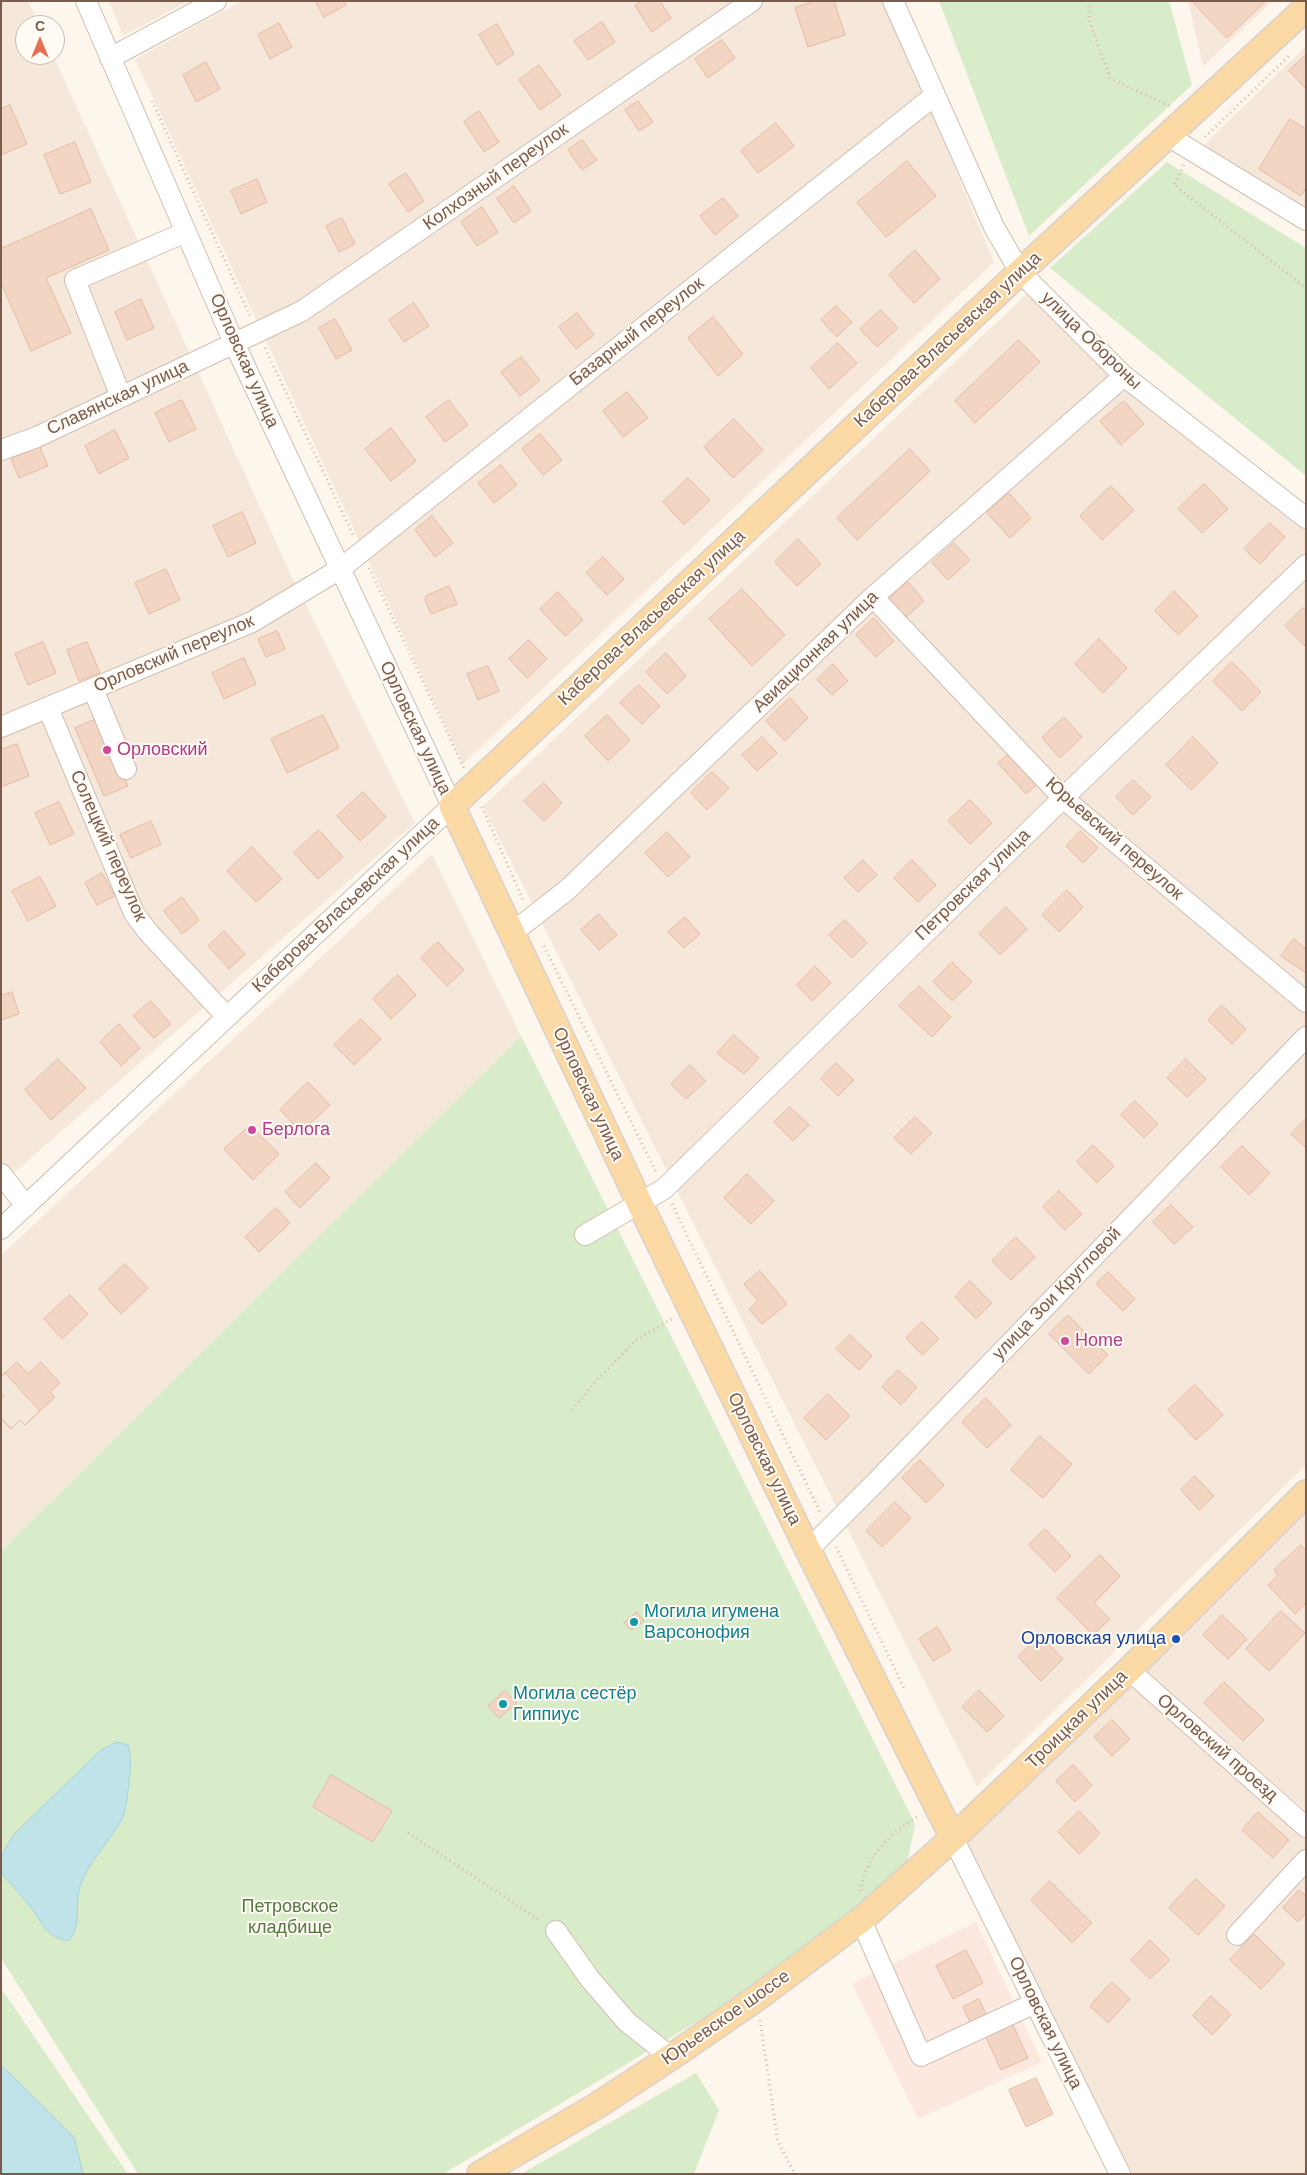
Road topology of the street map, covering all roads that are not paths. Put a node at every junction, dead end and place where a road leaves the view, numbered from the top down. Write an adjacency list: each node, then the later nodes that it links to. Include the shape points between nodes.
1 (86, 1): 6 (street, Орловская улица)
2 (216, 1): 6 (street)
3 (752, 1): 12 (street, Колхозный переулок, via 302,311)
4 (893, 1): 7 (street, улица Обороны)
5 (1306, 8): 8 (main road, Каберова-Власьевская улица)
6 (110, 58): 10 (street, Орловская улица)
7 (934, 96): 11 (street, улица Обороны, via 994,227); 18 (street, Базарный переулок)
8 (1168, 136): 9 (street); 11 (main road, Каберова-Власьевская улица)
9 (1303, 212)
10 (186, 232): 12 (street, Орловская улица); 14 (street, via 75,280)
11 (1020, 272): 13 (street, улица Обороны); 25 (main road, Каберова-Власьевская улица)
12 (234, 343): 14 (street, Славянская улица); 18 (street, Орловская улица)
13 (1124, 376): 16 (street, улица Обороны); 19 (street, Авиационная улица)
14 (121, 397): 15 (street, Славянская улица, via 37,437)
15 (1, 450)
16 (1306, 518)
17 (1306, 565): 24 (street, Петровская улица)
18 (340, 569): 20 (street, Орловский переулок, via 252,622); 25 (street, Орловская улица)
19 (873, 597): 24 (street, Юрьевский переулок); 26 (street, Авиационная улица, via 567,890)
20 (93, 689): 21 (street, Орловский переулок); 23 (street)
21 (48, 708): 22 (street, Орловский переулок); 28 (street, Солецкий переулок, via 134,913)
22 (1, 727)
23 (126, 769)
24 (1063, 798): 27 (street, Юрьевский переулок); 31 (street, Петровская улица, via 664,1189)
25 (452, 806): 26 (main road, Орловская улица); 28 (street, Каберова-Власьевская улица)
26 (512, 933): 31 (main road, Орловская улица)
27 (1306, 1002)
28 (227, 1017): 32 (street, Каберова-Власьевская улица)
29 (1306, 1037): 36 (street, улица Зои Кругловой)
30 (1, 1174): 32 (street)
31 (640, 1204): 34 (street, Петровская улица); 36 (main road, Орловская улица)
32 (26, 1206): 33 (street, Каберова-Власьевская улица)
33 (1, 1230)
34 (585, 1235)
35 (1306, 1493): 37 (main road, Троицкая улица)
36 (808, 1550): 39 (main road, Орловская улица)
37 (1129, 1670): 38 (street, Орловский проезд); 39 (main road, Троицкая улица)
38 (1306, 1826)
39 (953, 1838): 41 (main road, Юрьевское шоссе); 44 (street, Орловская улица)
40 (1306, 1860): 43 (street)
41 (861, 1920): 44 (street, via 921,2056); 45 (main road, Юрьевское шоссе)
42 (556, 1932): 45 (street, via 627,2022)
43 (1237, 1935)
44 (1035, 2002): 47 (street, Орловская улица)
45 (671, 2057): 46 (main road, Юрьевское шоссе, via 598,2105)
46 (480, 2174)
47 (1120, 2174)

